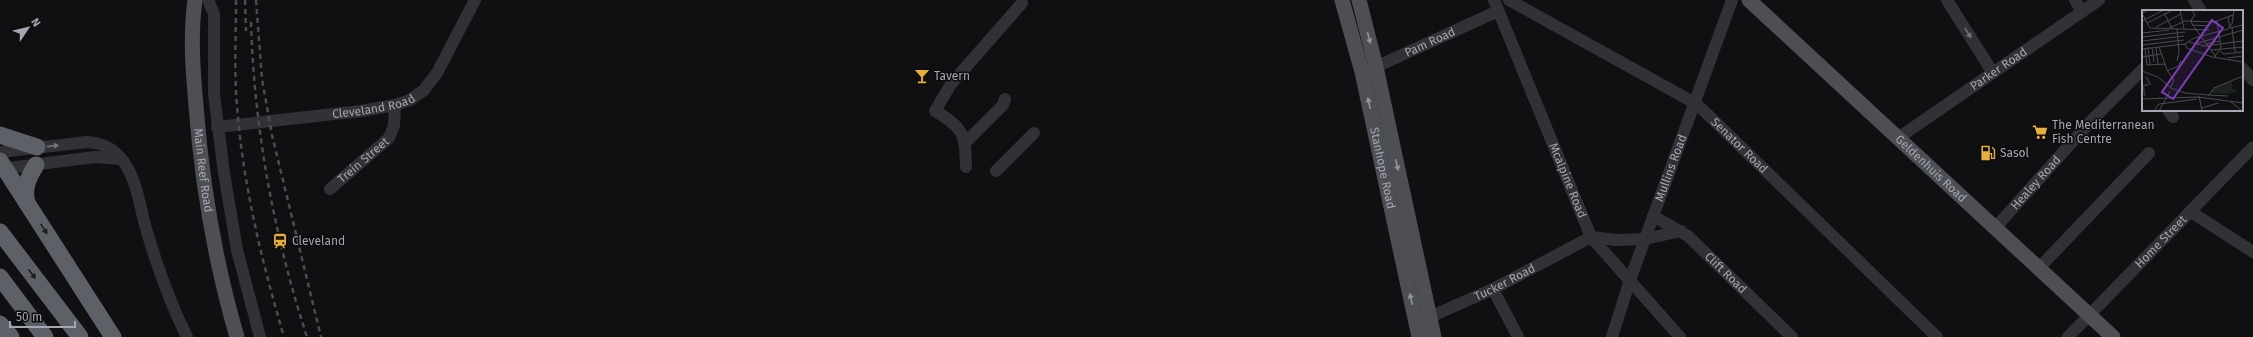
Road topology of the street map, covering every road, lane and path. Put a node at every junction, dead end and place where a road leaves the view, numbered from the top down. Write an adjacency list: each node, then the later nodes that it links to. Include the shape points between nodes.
1 (195, 0): 65 (main road, Main Reef Road, via 192,47 198,138 213,237)
2 (208, 0): 27 (street, via 214,14 213,74)
3 (475, 0): 26 (street, Cleveland Road, via 430,83 416,96)
4 (1509, 0): 25 (street, Senator Road)
5 (1732, 0): 25 (street, Mullins Road)
6 (1749, 0): 30 (main road, Geldenhuis Road)
7 (1947, 0): 21 (street, one-way to 21)
8 (2075, 0): 16 (street)
9 (2099, 0): 16 (street, Parker Road)
10 (2194, 0): 15 (street)
11 (1360, 2): 13 (main road); 17 (main road, Stanhope Road, one-way to 17)
12 (1022, 3): 31 (street, via 951,84 935,111 949,119 963,134)
13 (1342, 3): 20 (main road, Stanhope Road)
14 (1496, 5): 17 (street, Pam Road); 47 (street, Mcalpine Road)
15 (2200, 10)
16 (2082, 12): 21 (street, Parker Road)
17 (1376, 67): 20 (street, Pam Road); 50 (main road, Stanhope Road, one-way to 50)
18 (2243, 69): 23 (street)
19 (2142, 71): 44 (street, Healey Road, via 2092,120)
20 (1362, 72): 51 (main road, Stanhope Road, one-way to 20)
21 (1993, 73): 30 (street, Parker Road)
22 (2243, 75): 23 (street)
23 (2253, 80)
24 (1005, 99): 31 (street, via 1003,105)
25 (1693, 102): 43 (street, Mullins Road); 72 (street, Senator Road)
26 (395, 105): 27 (street, Cleveland Road); 40 (street, Trein Street, via 394,125 389,138)
27 (217, 127): 66 (street, via 236,244)
28 (1034, 133): 39 (street)
29 (0, 134): 33 (highway)
30 (1898, 138): 44 (main road, Geldenhuis Road)
31 (966, 143): 38 (street)
32 (2253, 146): 42 (street, Home Street)
33 (37, 147): 35 (street, one-way to 35, via 96,142 113,150); 36 (street)
34 (2149, 153): 52 (street)
35 (121, 159): 37 (street, via 95,157); 64 (street, via 131,174 157,266 170,302)
36 (1, 163): 37 (street); 41 (highway)
37 (36, 165): 41 (highway, via 27,181)
38 (966, 167)
39 (996, 171)
40 (330, 189)
41 (27, 203): 63 (highway, one-way to 63)
42 (2191, 212): 49 (street); 56 (street, Home Street)
43 (1653, 216): 45 (street, Clift Road); 48 (street, Mullins Road)
44 (1995, 228): 52 (main road, Geldenhuis Road)
45 (1681, 231): 48 (street); 71 (street, Clift Road)
46 (0, 232): 62 (highway, one-way to 62)
47 (1591, 237): 48 (street, via 1616,240); 54 (street, Mcalpine Road); 55 (street, Tucker Road)
48 (1645, 239): 54 (street, Mullins Road)
49 (2253, 252)
50 (1417, 255): 51 (main road); 57 (main road, Stanhope Road)
51 (1402, 258): 59 (main road, Stanhope Road, one-way to 51)
52 (2038, 269): 56 (main road, Geldenhuis Road)
53 (0, 277): 61 (highway)
54 (1630, 280): 69 (street, Mullins Road); 70 (street, Mcalpine Road)
55 (1493, 289): 57 (street, Tucker Road); 68 (street)
56 (2088, 316): 73 (street, Home Street); 74 (main road, Geldenhuis Road)
57 (1430, 317): 59 (street, Tucker Road); 67 (main road, Stanhope Road)
58 (0, 324): 60 (highway)
59 (1417, 330)
60 (11, 337)
61 (45, 337)
62 (80, 337)
63 (113, 337)
64 (187, 337)
65 (237, 337)
66 (260, 337)
67 (1434, 337)
68 (1518, 337)
69 (1612, 337)
70 (1680, 337)
71 (1792, 337)
72 (1936, 337)
73 (2068, 337)
74 (2113, 337)

